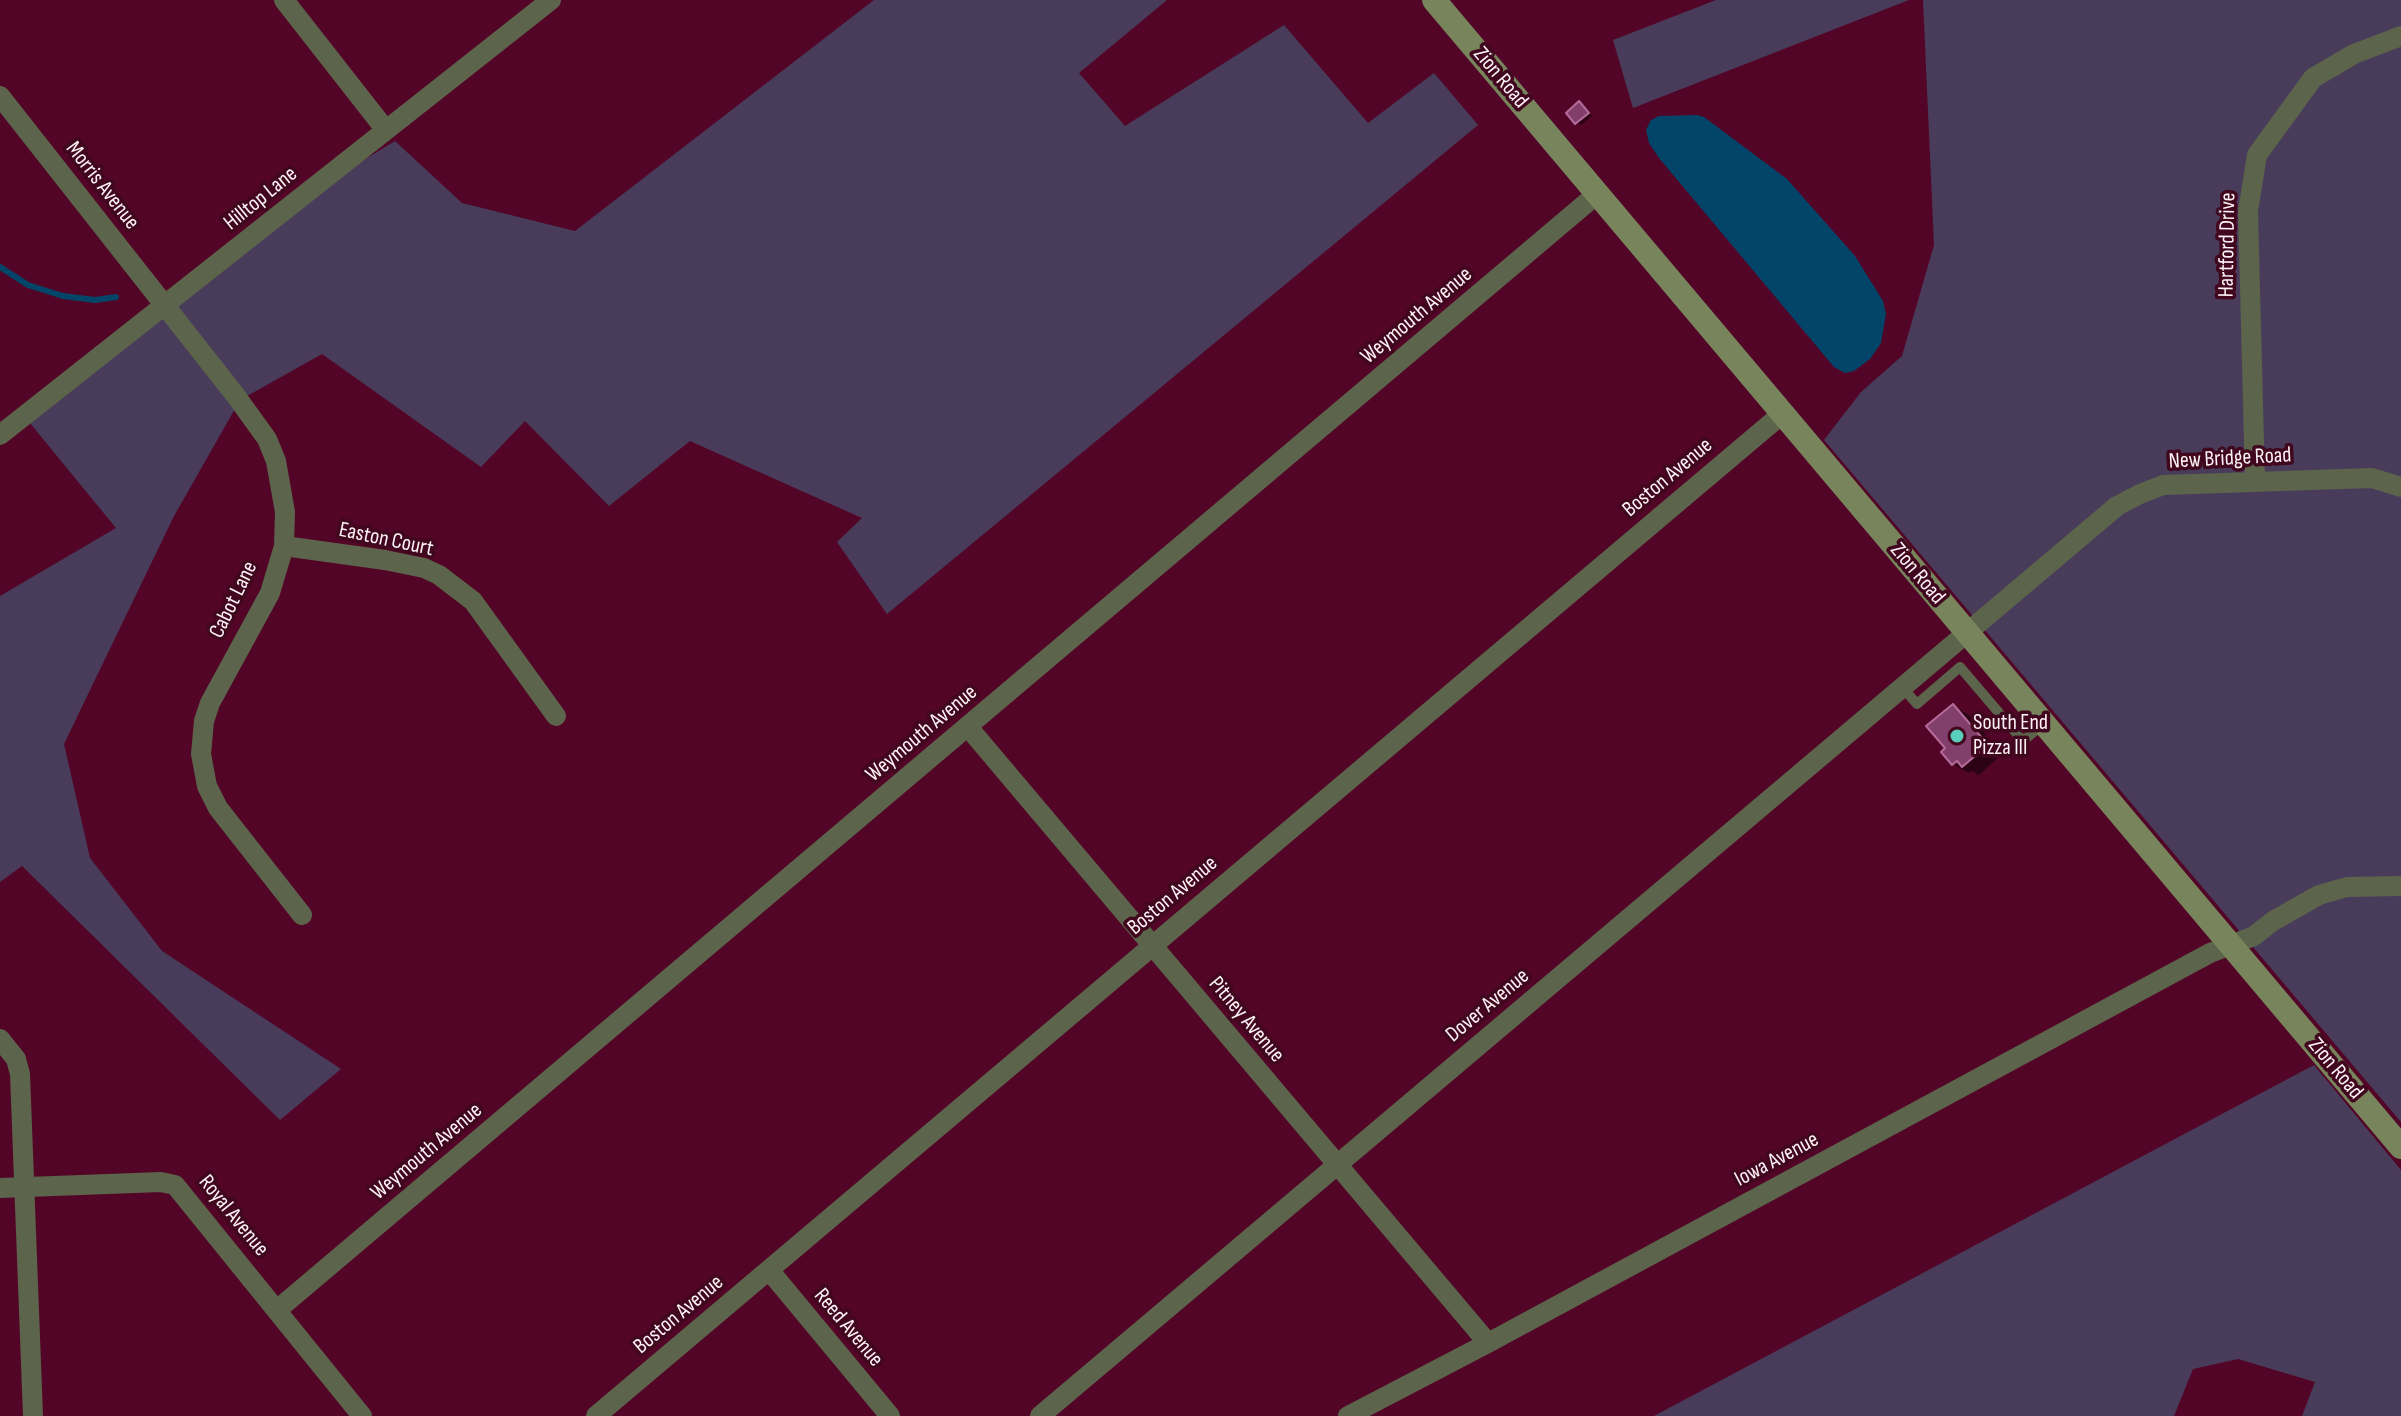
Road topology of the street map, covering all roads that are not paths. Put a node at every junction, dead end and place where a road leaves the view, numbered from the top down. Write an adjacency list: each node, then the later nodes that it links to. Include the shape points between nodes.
1 (284, 0): 6 (street)
2 (551, 0): 6 (street, Hilltop Lane)
3 (1434, 0): 7 (street, Zion Road)
4 (2401, 36): 11 (street, Hartford Drive, via 2313,78 2257,155 2248,211)
5 (0, 96): 8 (street, Morris Avenue)
6 (385, 129): 8 (street, Hilltop Lane)
7 (1597, 194): 9 (street, Zion Road); 20 (street, Weymouth Avenue)
8 (166, 306): 10 (street, Hilltop Lane); 13 (street, Cabot Lane, via 267,439 281,484)
9 (1782, 414): 14 (street, Zion Road); 24 (street, Boston Avenue)
10 (0, 435)
11 (2255, 481): 12 (street, New Bridge Road, via 2372,478); 14 (street, New Bridge Road, via 2163,485 2117,506)
12 (2401, 487)
13 (284, 546): 18 (street, Easton Court, via 385,560 439,575 473,601); 22 (street, Cabot Lane, via 270,593 210,703 201,754 218,808)
14 (1966, 632): 15 (street, Zion Road); 17 (street, Dover Avenue)
15 (1987, 657): 16 (lane); 19 (street, Zion Road)
16 (1967, 675): 17 (lane, via 1960,667 1917,704); 19 (lane, via 2023,741)
17 (1902, 687): 27 (street, Dover Avenue)
18 (556, 716)
19 (2043, 724): 23 (street, Zion Road)
20 (968, 727): 24 (street, Pitney Avenue); 31 (street, Weymouth Avenue)
21 (2401, 886): 23 (street, via 2347,887 2319,895)
22 (302, 915)
23 (2230, 945): 26 (street, Zion Road); 32 (street, Iowa Avenue)
24 (1152, 946): 27 (street, Pitney Avenue); 30 (street, Boston Avenue)
25 (0, 1039): 28 (street, via 19,1066)
26 (2401, 1147)
27 (1338, 1165): 32 (street, Pitney Avenue); 37 (street, Dover Avenue)
28 (25, 1187): 29 (street, Royal Avenue); 31 (street, Royal Avenue, via 175,1185); 33 (street)
29 (0, 1188)
30 (769, 1270): 35 (street, Boston Avenue); 36 (street, Reed Avenue)
31 (277, 1310): 34 (street, Royal Avenue)
32 (1488, 1343): 38 (street, Iowa Avenue)
33 (33, 1416)
34 (362, 1416)
35 (596, 1416)
36 (890, 1416)
37 (1040, 1416)
38 (1348, 1416)

